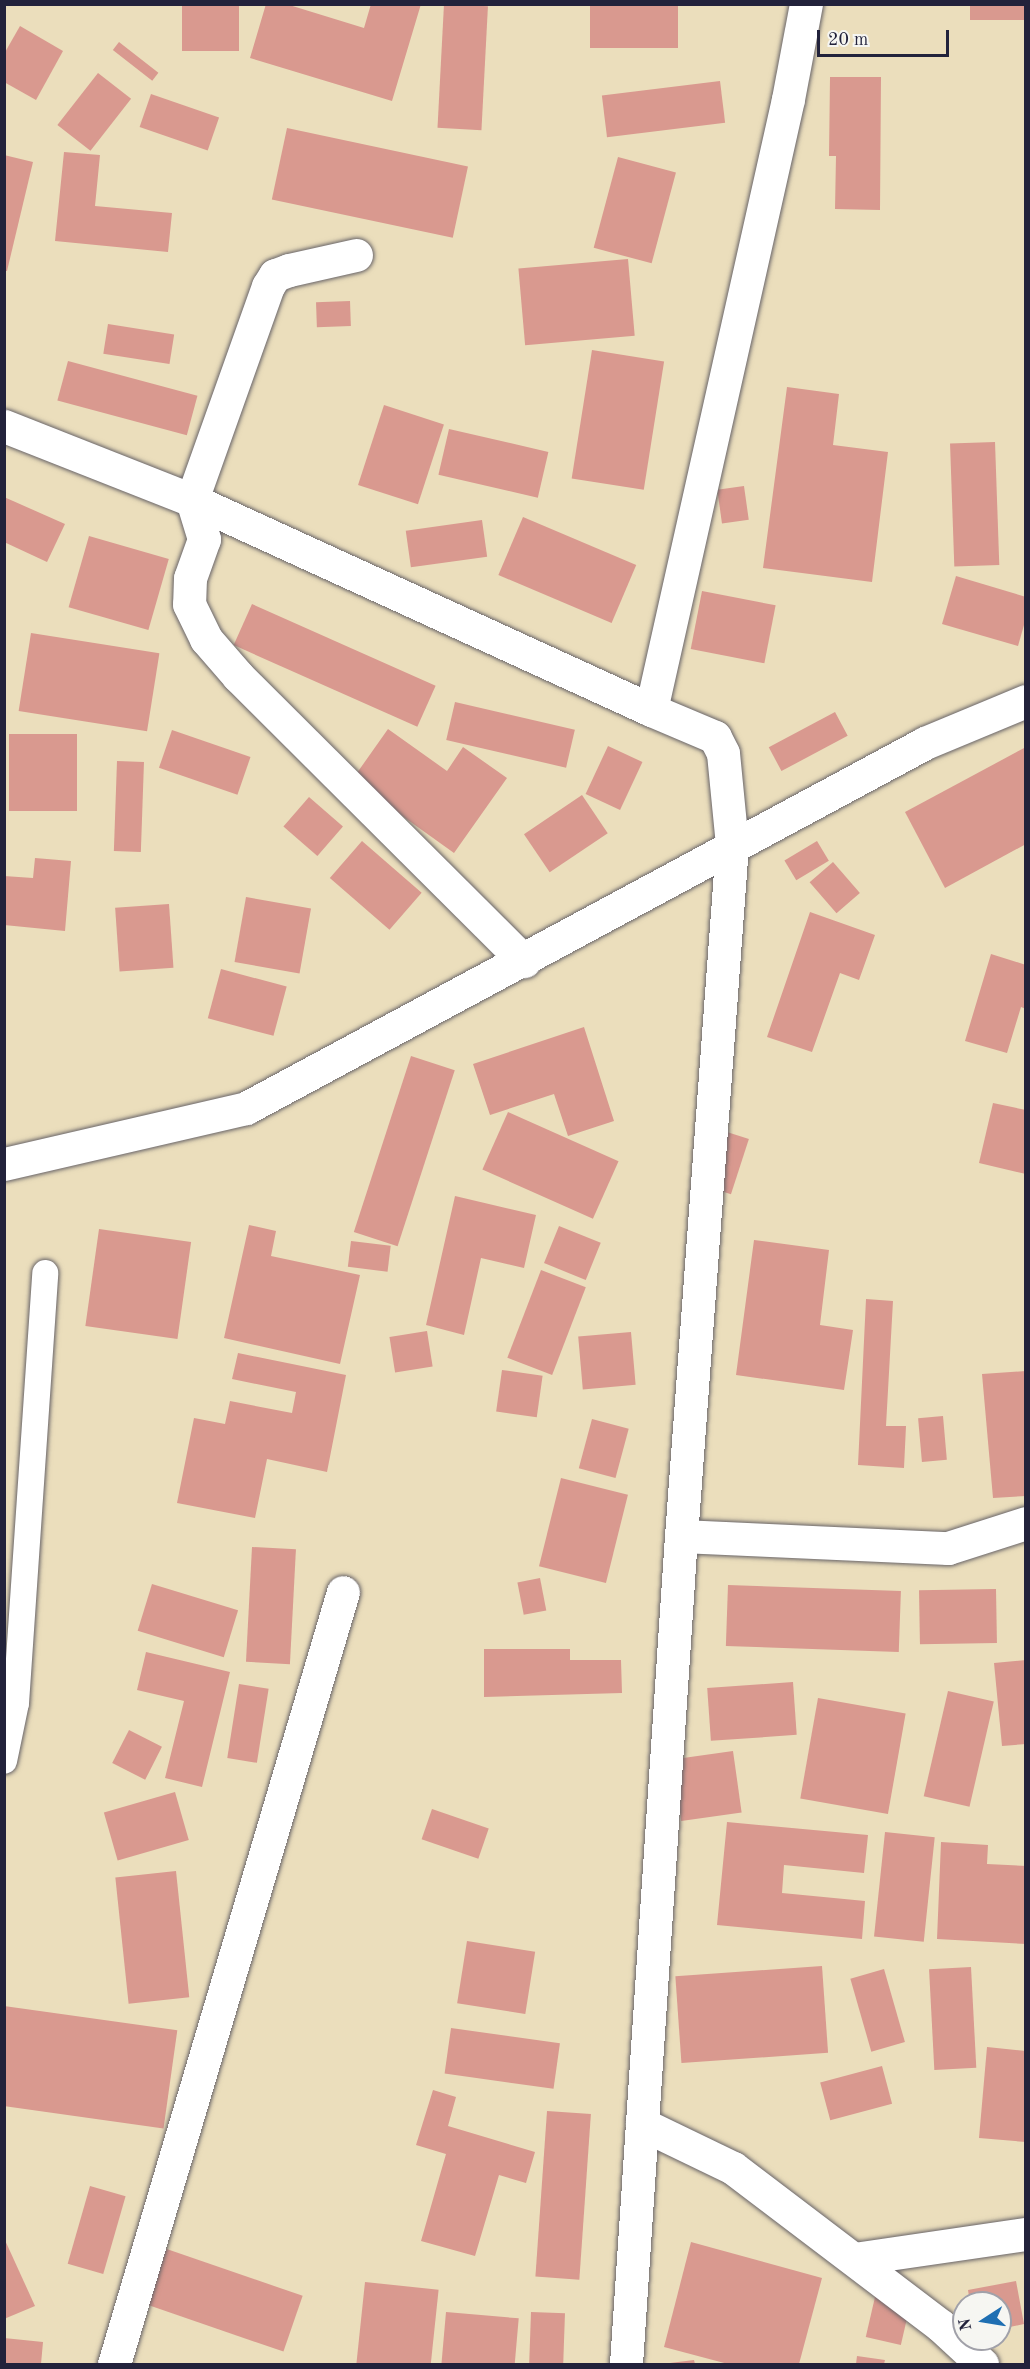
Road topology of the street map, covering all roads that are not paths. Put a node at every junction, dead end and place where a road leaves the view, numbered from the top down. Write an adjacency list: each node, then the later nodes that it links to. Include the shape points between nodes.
1 (806, 4): 6 (street)
2 (356, 255): 4 (street, via 275,275)
3 (4, 426): 4 (street)
4 (192, 500): 6 (street); 8 (street, via 204,539 190,578 189,604 206,639 238,676)
5 (1026, 701): 7 (street, via 925,743)
6 (651, 710): 7 (street, via 715,737 723,753)
7 (732, 845): 8 (street); 12 (street)
8 (524, 961): 9 (street, via 246,1108)
9 (4, 1164)
10 (45, 1273): 14 (lane, via 16,1703)
11 (1026, 1523): 12 (street, via 948,1548)
12 (681, 1536): 15 (street)
13 (343, 1592): 18 (street)
14 (4, 1761)
15 (642, 2124): 17 (street, via 733,2168); 19 (street)
16 (1026, 2234): 17 (street)
17 (854, 2259): 20 (street, via 941,2326)
18 (114, 2364)
19 (626, 2364)
20 (982, 2364)

